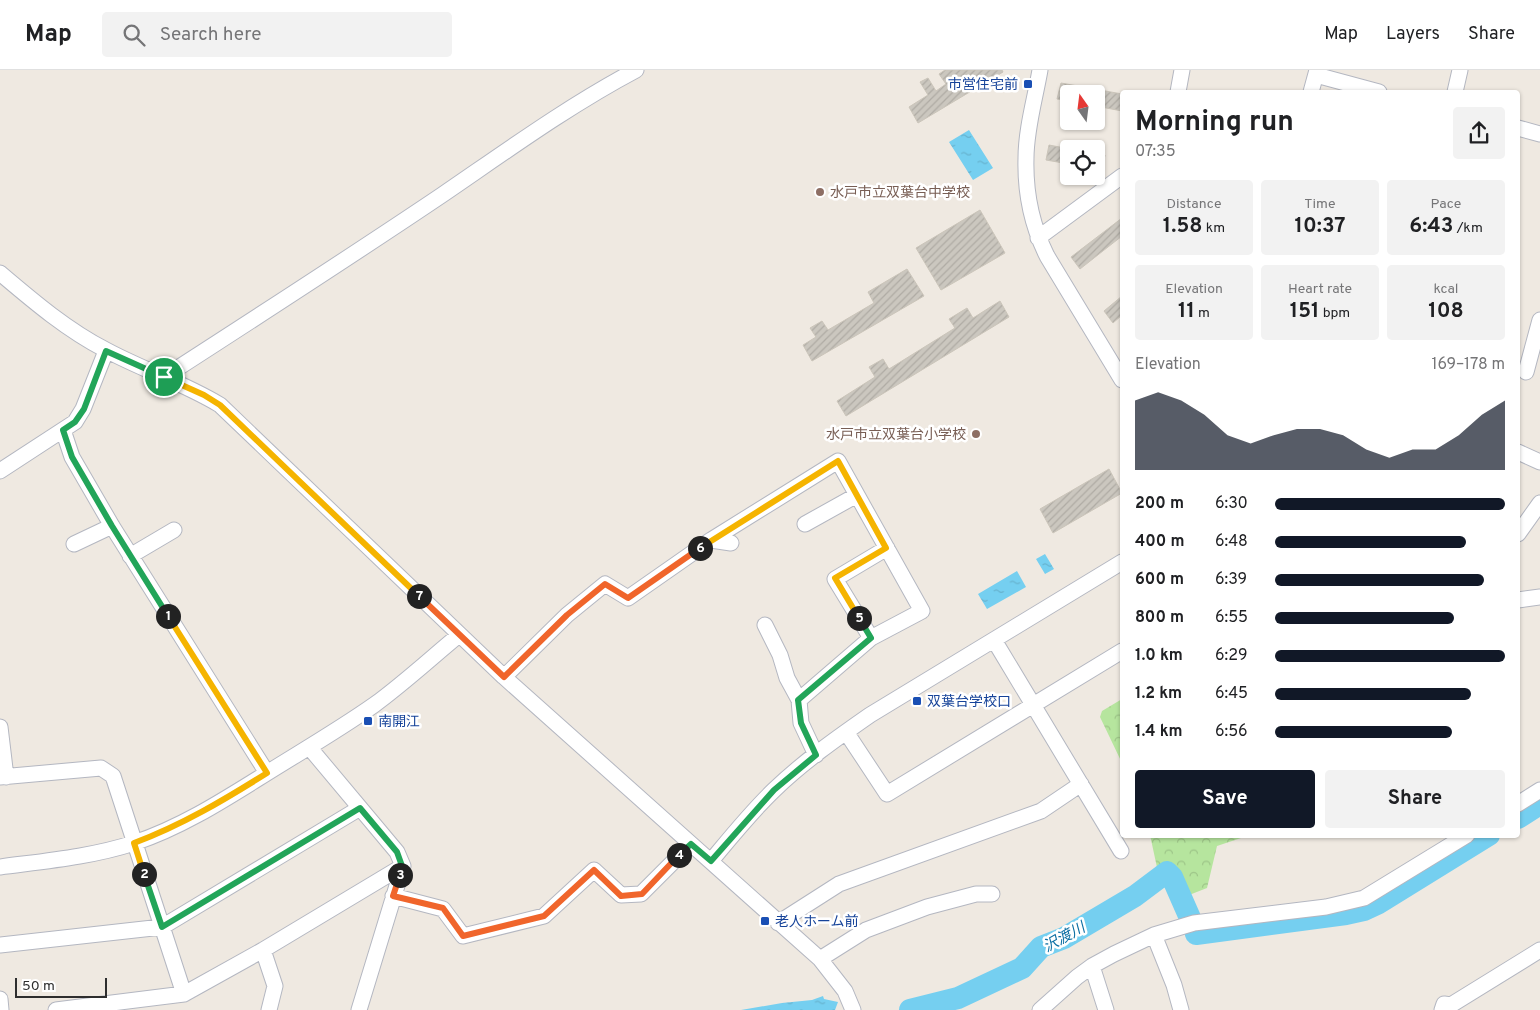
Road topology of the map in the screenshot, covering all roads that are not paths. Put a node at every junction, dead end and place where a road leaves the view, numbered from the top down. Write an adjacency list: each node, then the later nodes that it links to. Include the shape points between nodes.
1 (636, 70): 18 (street, via 551,122)
2 (1040, 70): 13 (street, via 1026,157 1029,200)
3 (1182, 70): 6 (street)
4 (1460, 70): 9 (street)
5 (1316, 72): 7 (street); 8 (street)
6 (1178, 90)
7 (1312, 90)
8 (1372, 90)
9 (1455, 90)
10 (1520, 132): 11 (street)
11 (1540, 134)
12 (1120, 177): 13 (street)
13 (1038, 238): 19 (street)
14 (0, 273): 16 (street, via 46,312)
15 (1540, 320): 17 (street)
16 (106, 351): 18 (street); 20 (street, via 84,409 75,422)
17 (1528, 372)
18 (164, 377): 39 (street, via 220,405)
19 (1120, 377)
20 (63, 430): 23 (street); 27 (street, via 72,457)
21 (1520, 453): 22 (street)
22 (1540, 462)
23 (0, 471)
24 (857, 495): 26 (street); 30 (street, via 838,461); 33 (street)
25 (1540, 503): 29 (street)
26 (804, 524)
27 (112, 526): 32 (street); 34 (street)
28 (174, 530): 34 (street)
29 (1520, 531)
30 (711, 540): 31 (street); 43 (street, via 628,598 605,584 567,615)
31 (731, 543)
32 (74, 544)
33 (886, 548): 40 (street, via 835,578); 40 (street, via 922,611)
34 (130, 556): 50 (street)
35 (1120, 563): 41 (street)
36 (1540, 597): 37 (street)
37 (1520, 600)
38 (765, 625): 44 (street)
39 (459, 636): 43 (street); 48 (street, via 374,704)
40 (871, 638): 44 (street)
41 (994, 640): 45 (street); 47 (street)
42 (1120, 652): 45 (street)
43 (504, 677): 58 (street)
44 (798, 700): 49 (street, via 801,723)
45 (1034, 706): 47 (street, via 887,794); 52 (street)
46 (0, 726): 51 (street)
47 (846, 732): 49 (street)
48 (310, 747): 50 (street); 55 (street)
49 (816, 755): 60 (street, via 774,790)
50 (267, 773): 57 (street, via 196,816)
51 (3, 777): 57 (street, via 101,768 113,776)
52 (1081, 784): 59 (street); 65 (street, via 1041,810 839,884)
53 (1540, 790): 54 (street)
54 (1520, 803)
55 (360, 808): 61 (street, via 397,852); 66 (street)
56 (1462, 838): 67 (street, via 1364,898 1326,907 1194,923)
57 (134, 843): 62 (street, via 83,856); 66 (street)
58 (691, 844): 60 (street); 64 (street, via 642,894 621,896 594,870 544,916 463,936 443,908)
59 (1121, 851)
60 (711, 861): 65 (street)
61 (402, 866): 64 (street); 69 (street)
62 (0, 867)
63 (992, 894): 71 (street, via 976,894 927,907 866,930)
64 (393, 896): 79 (street)
65 (778, 923): 71 (street)
66 (162, 927): 68 (street); 73 (street)
67 (1154, 935): 72 (street); 83 (street)
68 (0, 946)
69 (263, 950): 73 (street); 78 (street, via 275,986)
70 (1540, 950): 75 (street)
71 (820, 959): 80 (street, via 845,991)
72 (1092, 966): 81 (street); 82 (street)
73 (184, 994): 77 (street)
74 (0, 999): 76 (street)
75 (1451, 1008)
76 (1, 1010)
77 (56, 1010)
78 (270, 1010)
79 (359, 1010)
80 (853, 1010)
81 (1040, 1010)
82 (1106, 1010)
83 (1181, 1010)

